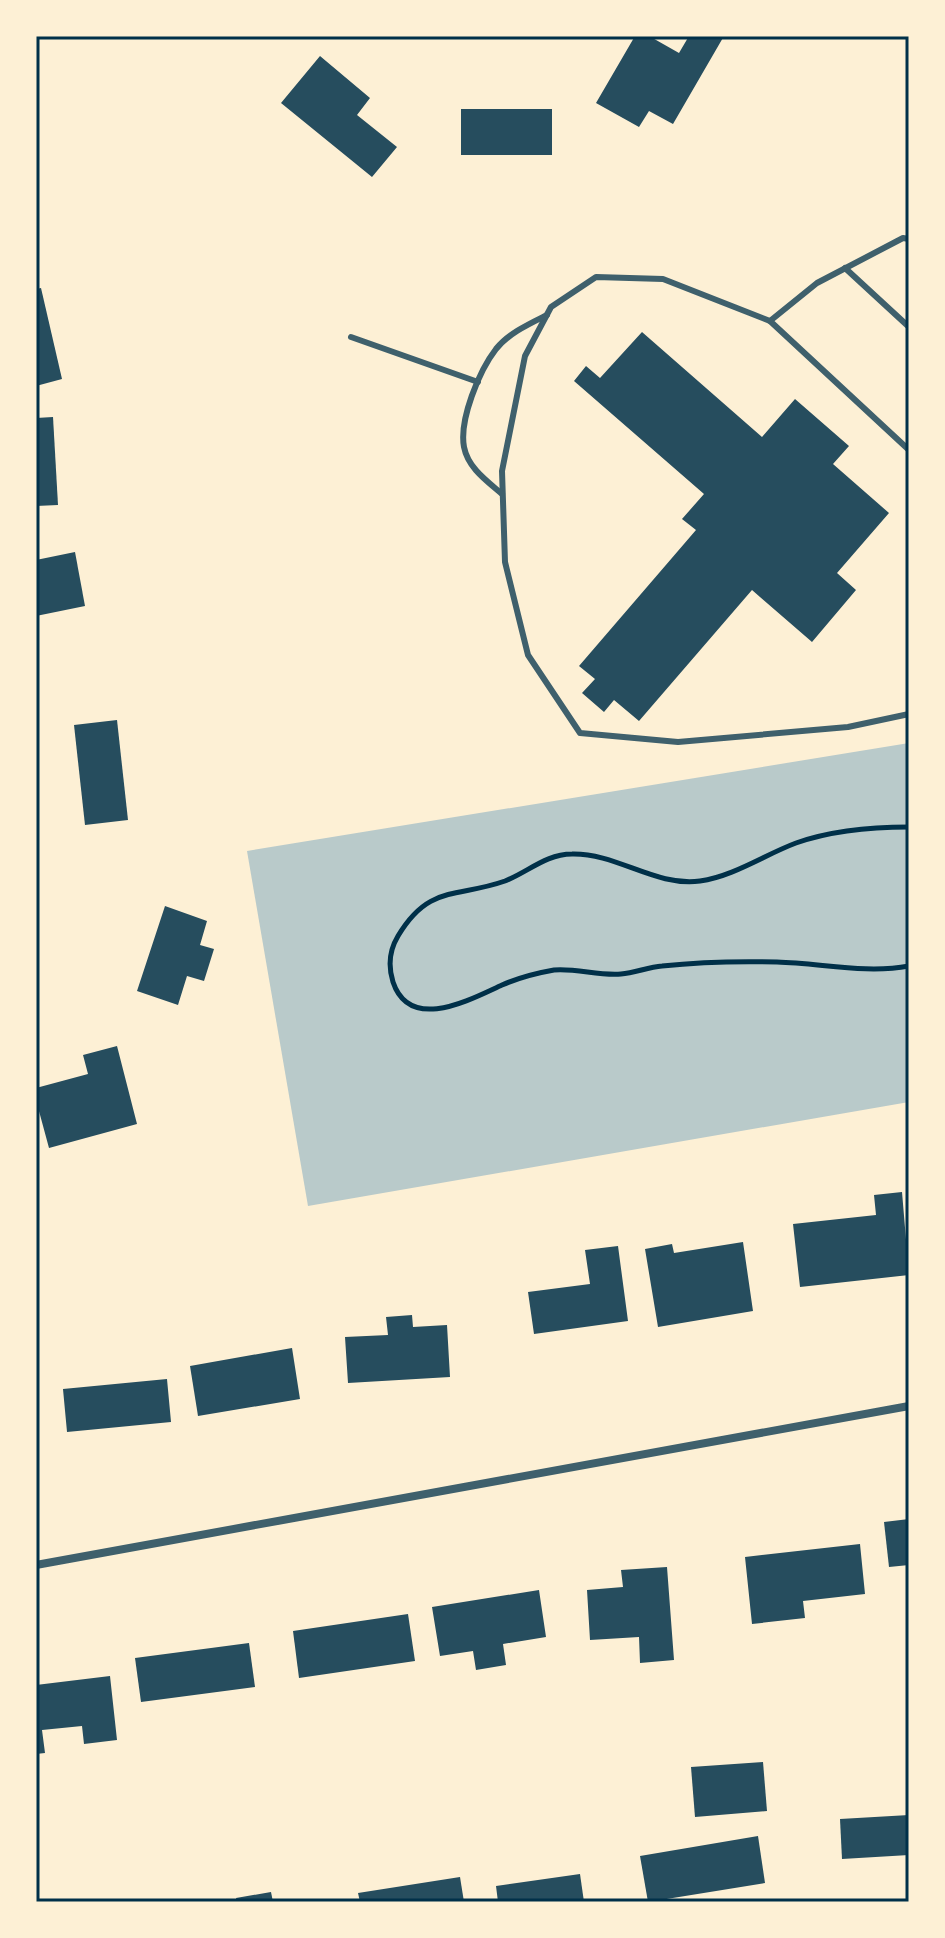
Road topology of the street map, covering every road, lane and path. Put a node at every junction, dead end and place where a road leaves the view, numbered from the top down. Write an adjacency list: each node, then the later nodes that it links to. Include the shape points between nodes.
1 (909, 239): 2 (lane)
2 (845, 268): 4 (lane); 5 (lane)
3 (547, 315): 4 (lane, via 596,277 663,279); 7 (lane, via 520,328 496,349); 9 (lane, via 525,356)
4 (770, 321): 8 (lane)
5 (909, 327)
6 (351, 337): 7 (lane)
7 (478, 382): 9 (lane, via 463,424 464,449 477,472)
8 (909, 450)
9 (502, 494): 10 (lane, via 505,562 528,655 580,733 678,742 848,727)
10 (909, 714)
11 (909, 827): 12 (path, via 795,843 718,876 685,883 599,858 548,858 507,880 428,901 392,946 389,970 396,992 416,1008 436,1010 557,970 621,974 661,966 774,962 873,970)
12 (909, 966)
13 (909, 1406): 14 (street)
14 (36, 1565)

